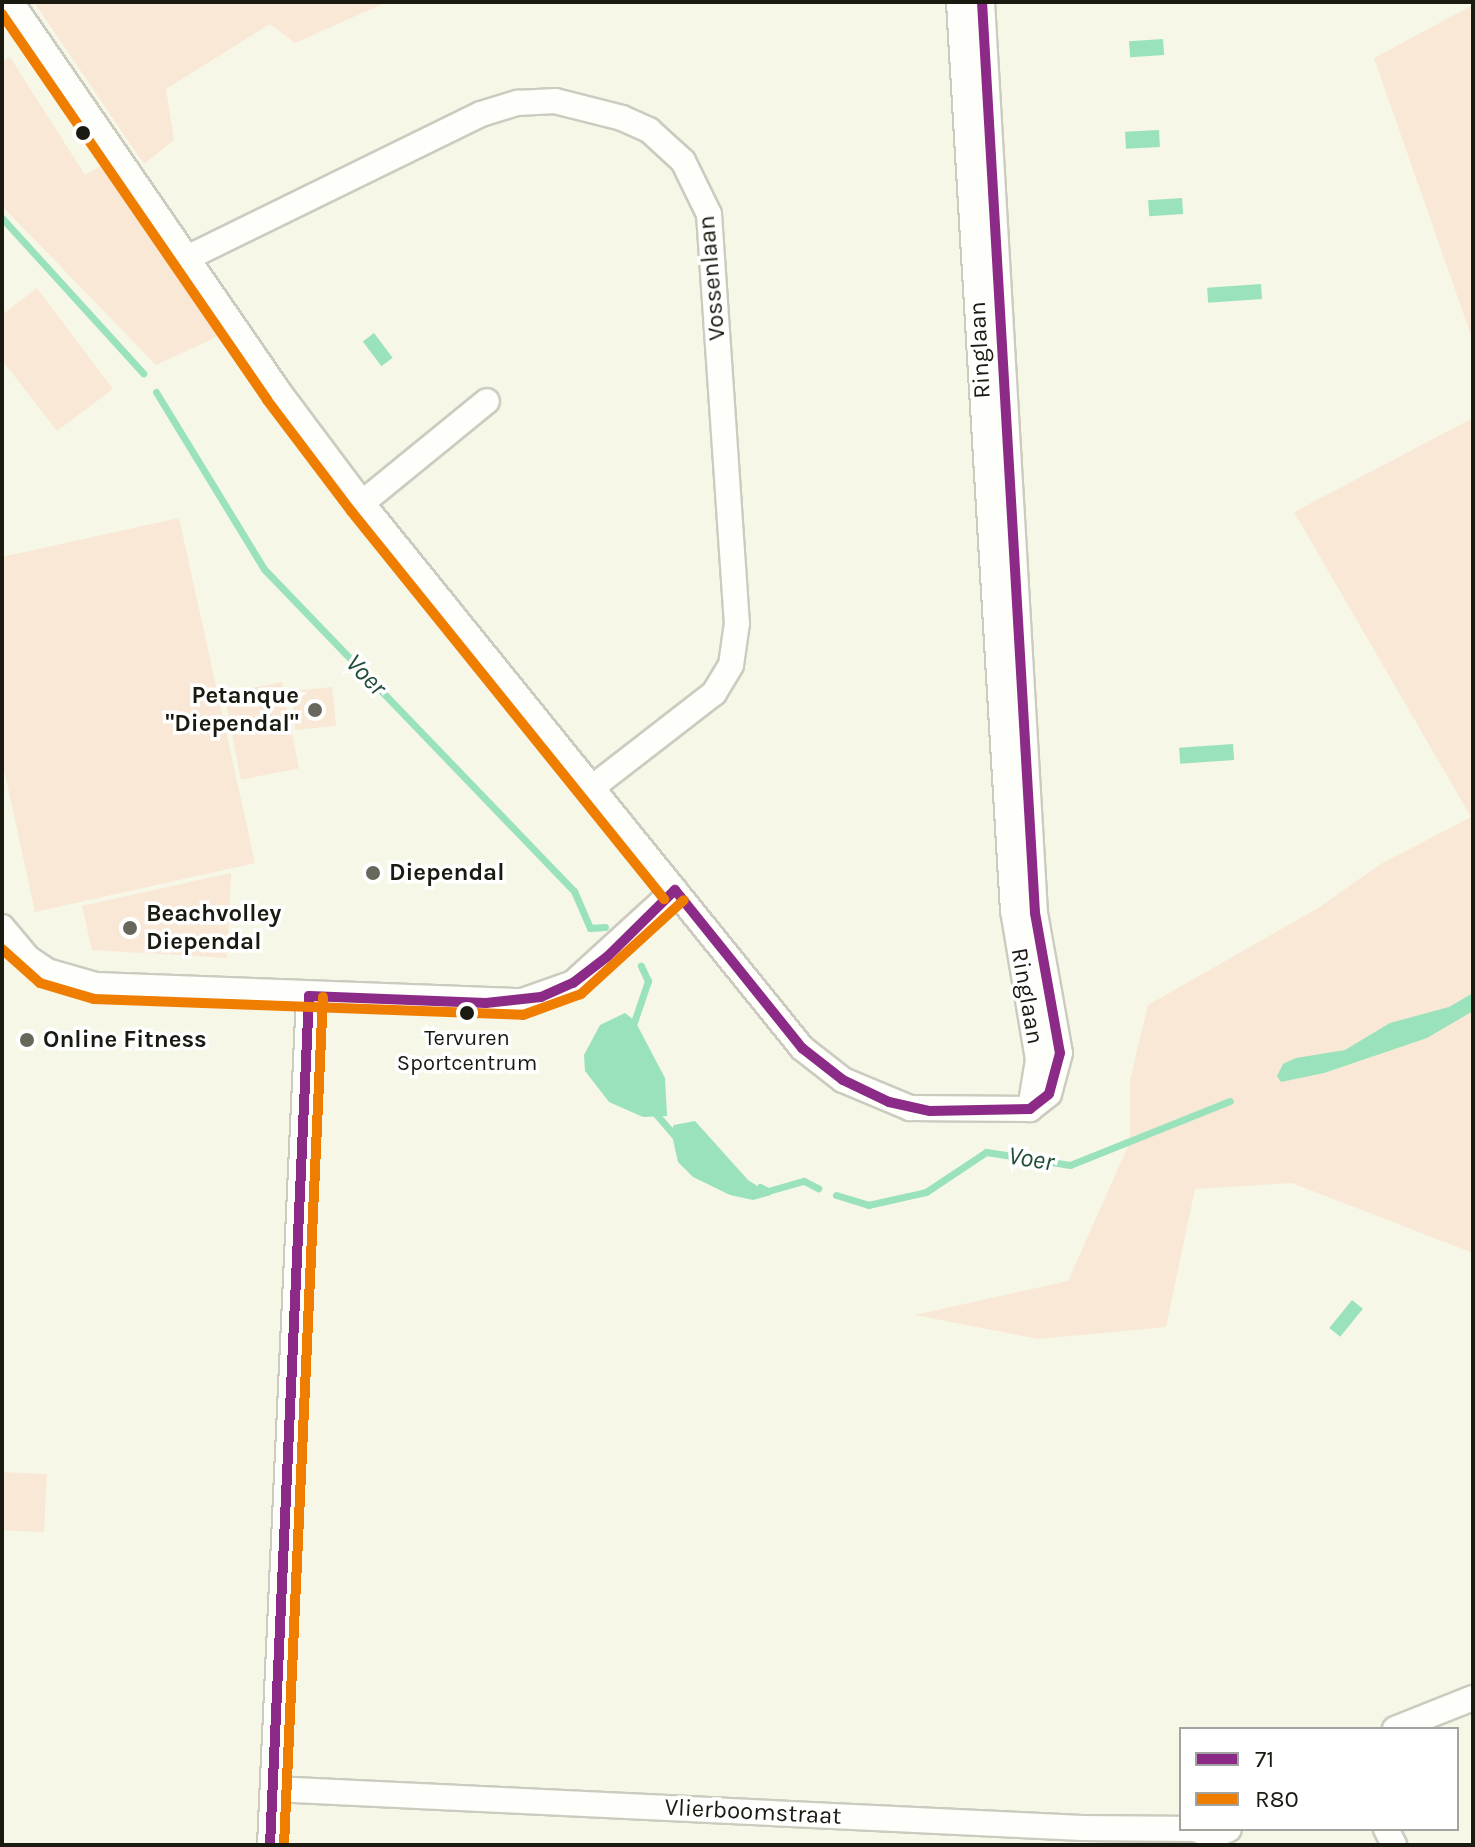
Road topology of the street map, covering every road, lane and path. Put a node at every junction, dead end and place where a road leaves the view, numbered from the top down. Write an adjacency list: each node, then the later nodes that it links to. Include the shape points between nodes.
1 (959, 2): 11 (street, Ringlaan, via 1013,910 1038,1060)
2 (982, 2): 11 (street, Ringlaan, via 1035,913 1060,1053 1049,1094)
3 (11, 15): 4 (street)
4 (187, 258): 6 (street); 7 (street, Vossenlaan, via 481,114 518,103 555,101 622,118 649,130 683,161 709,214 737,623 731,665 714,693)
5 (487, 401): 6 (street)
6 (362, 503): 7 (street)
7 (593, 787): 8 (street)
8 (675, 890): 10 (street, via 608,956 573,983 541,997 486,1003); 11 (street, via 802,1048 843,1080 920,1110)
9 (2, 927): 10 (street, via 28,958 72,981)
10 (309, 996): 14 (street)
11 (1030, 1109)
12 (1473, 1698): 13 (street)
13 (1400, 1727)
14 (273, 1789): 15 (street, Vlierboomstraat); 18 (street)
15 (1179, 1829)
16 (1200, 1831): 17 (street, Vlierboomstraat, via 1212,1836)
17 (1224, 1831)
18 (270, 1845)

